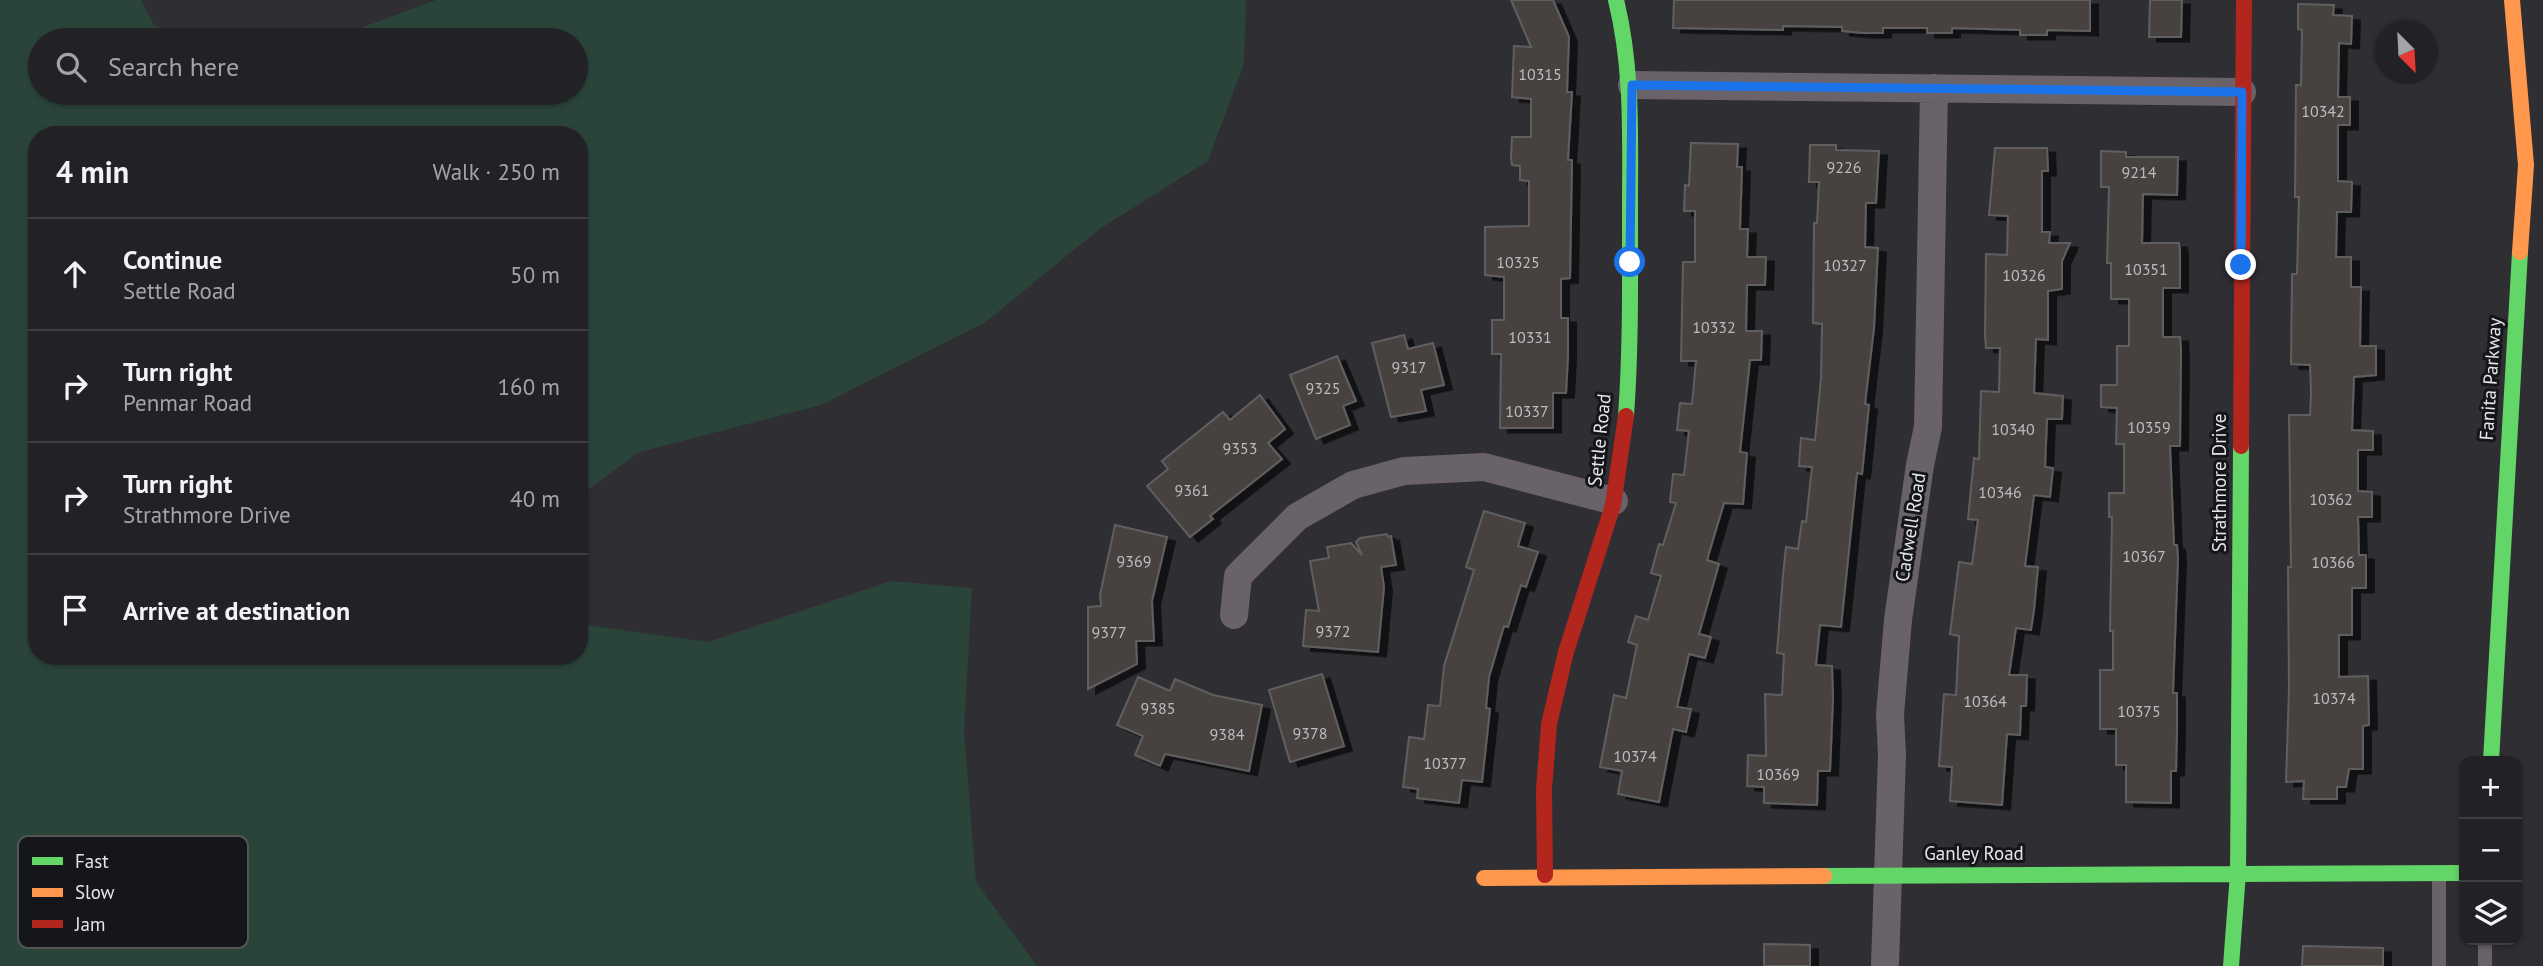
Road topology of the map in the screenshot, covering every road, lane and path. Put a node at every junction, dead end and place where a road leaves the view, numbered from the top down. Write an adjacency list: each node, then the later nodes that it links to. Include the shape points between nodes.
1 (1616, 0): 4 (street, Settle Road)
2 (2244, 0): 6 (street, Strathmore Drive)
3 (2512, 0): 7 (street, Fanita Parkway)
4 (1632, 85): 5 (street); 11 (street, Settle Road, via 1629,350)
5 (1934, 88): 6 (street); 17 (street, Cadwell Road, via 1928,427 1898,620 1890,714)
6 (2242, 92): 14 (street, Strathmore Drive)
7 (2523, 134): 8 (lane); 10 (street, Fanita Parkway)
8 (2543, 134)
9 (2543, 164): 10 (lane)
10 (2526, 165): 13 (street, Fanita Parkway)
11 (1614, 501): 12 (street, via 1484,467 1404,471 1353,485 1297,517 1238,576); 18 (street, Settle Road, via 1553,699 1543,758)
12 (1234, 615)
13 (2491, 756)
14 (2238, 873): 15 (street, Ganley Road); 17 (street, Ganley Road); 22 (street, Strathmore Drive)
15 (2439, 873): 16 (street, Ganley Road); 23 (lane)
16 (2459, 873)
17 (1888, 874): 18 (street, Ganley Road); 21 (street, Cadwell Road)
18 (1545, 875): 19 (street, Ganley Road)
19 (1484, 878)
20 (2485, 945): 24 (lane)
21 (1885, 966)
22 (2231, 966)
23 (2440, 966)
24 (2485, 966)

